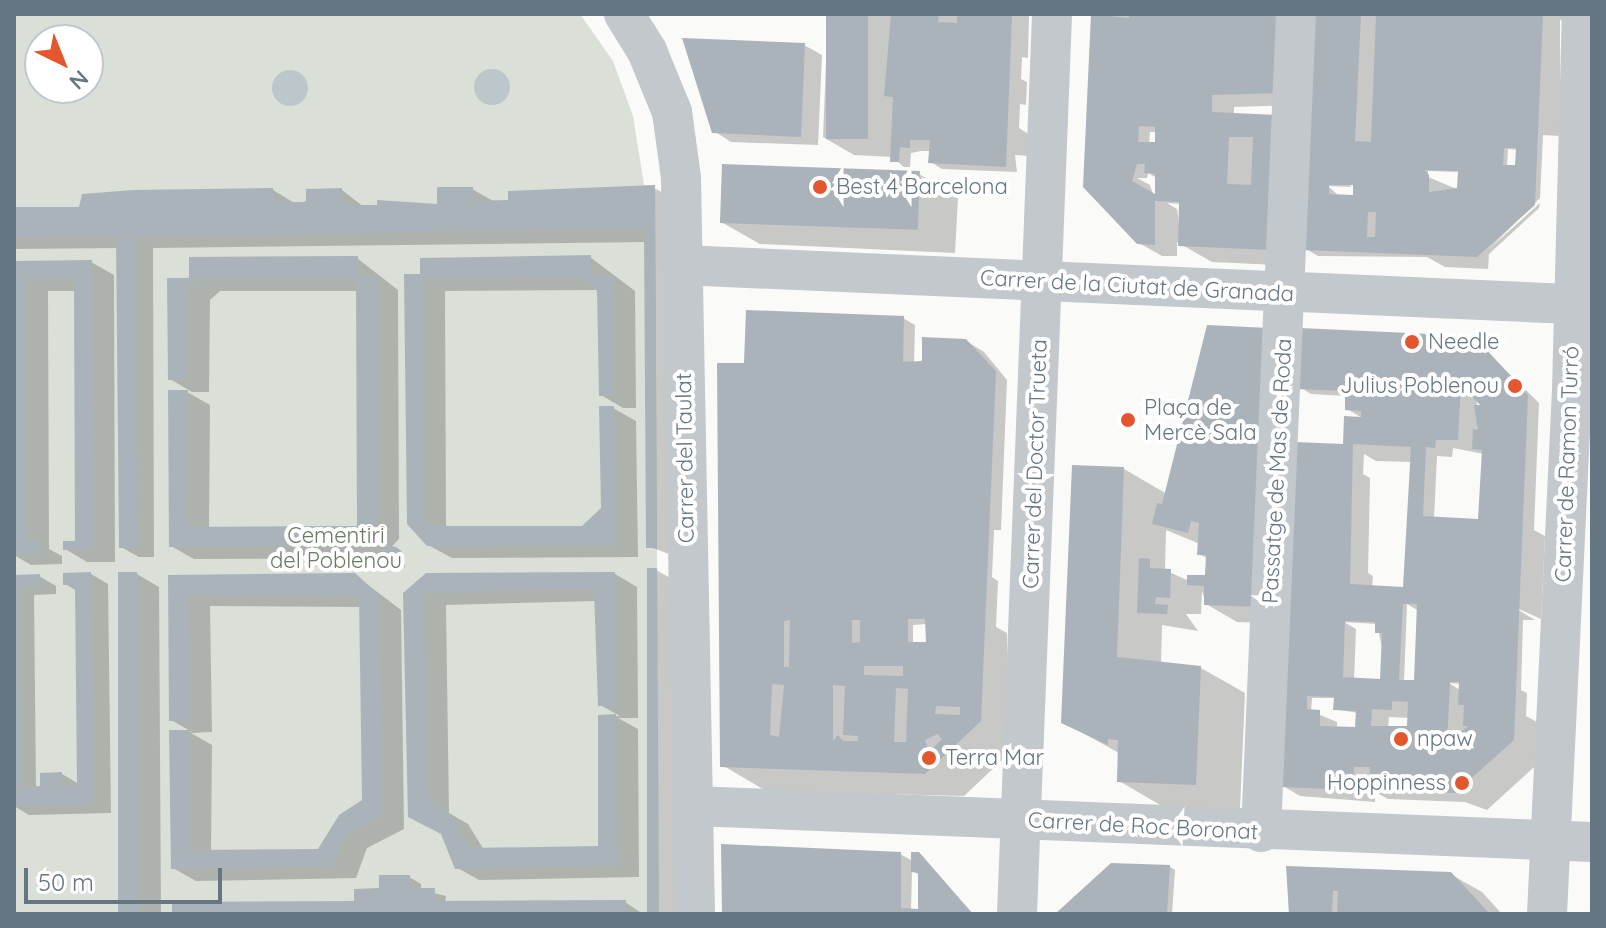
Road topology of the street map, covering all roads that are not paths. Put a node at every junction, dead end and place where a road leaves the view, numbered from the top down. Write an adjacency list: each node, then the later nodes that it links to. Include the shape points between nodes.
1 (624, 14): 5 (street, Carrer del Taulat, via 647,51 672,112 681,178)
2 (1052, 14): 6 (street, Carrer del Doctor Trueta)
3 (1296, 14): 7 (street, Passatge de Mas de Roda)
4 (1582, 14): 8 (street, Carrer de Ramon Turró)
5 (681, 265): 6 (street, Carrer de la Ciutat de Granada); 10 (street, Carrer del Taulat)
6 (1042, 281): 7 (street, Carrer de la Ciutat de Granada); 11 (street, Carrer del Doctor Trueta)
7 (1284, 293): 8 (street, Carrer de la Ciutat de Granada); 12 (street, Passatge de Mas de Roda)
8 (1582, 305): 9 (street, Carrer de Ramon Turró)
9 (1578, 577): 13 (street, Carrer de Ramon Turró)
10 (693, 806): 11 (street, Carrer de Roc Boronat); 15 (street, Carrer del Taulat)
11 (1023, 821): 12 (street, Carrer de Roc Boronat); 16 (street, Carrer del Doctor Trueta)
12 (1261, 832): 13 (street, Carrer de Roc Boronat)
13 (1550, 841): 14 (street, Carrer de Roc Boronat); 17 (street, Carrer de Ramon Turró)
14 (1592, 842)
15 (695, 914)
16 (1017, 914)
17 (1547, 914)

